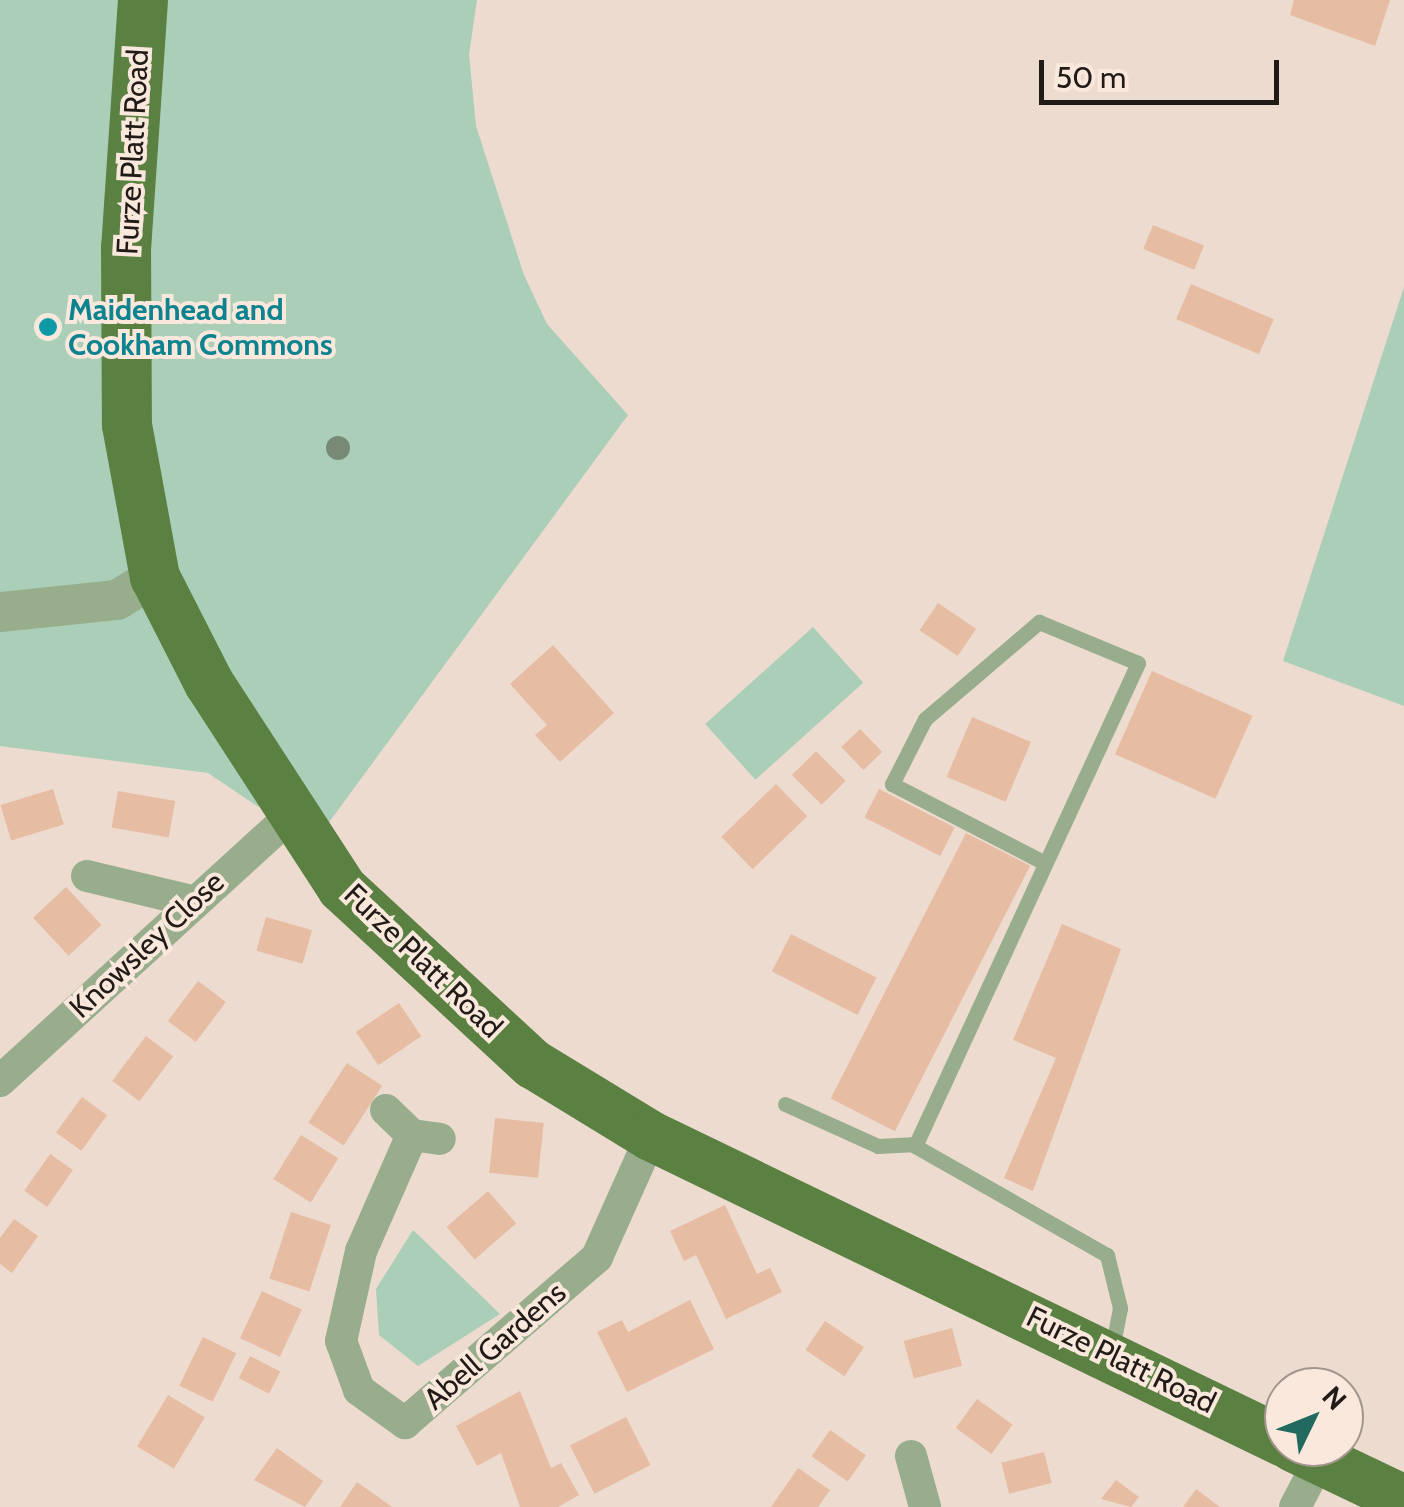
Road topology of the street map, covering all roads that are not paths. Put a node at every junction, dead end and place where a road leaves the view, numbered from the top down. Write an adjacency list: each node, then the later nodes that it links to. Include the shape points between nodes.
1 (143, 0): 2 (main road, Furze Platt Road, via 126,248 127,426)
2 (155, 578): 3 (street, via 117,600); 4 (main road, Furze Platt Road, via 209,682)
3 (0, 612)
4 (296, 811): 7 (street, Knowsley Close); 11 (main road, Furze Platt Road, via 342,888 414,960 533,1064)
5 (1045, 862): 5 (lane, via 1138,663 1039,622 926,719 892,784); 12 (lane)
6 (87, 876): 7 (street)
7 (195, 902): 8 (street, Knowsley Close)
8 (0, 1081)
9 (785, 1104): 12 (lane, via 878,1146)
10 (386, 1110): 11 (street, Abell Gardens, via 426,1137 361,1250 341,1341 358,1390 405,1424 596,1257)
11 (650, 1136): 13 (main road, Furze Platt Road)
12 (916, 1144): 13 (lane, via 1107,1255 1120,1308)
13 (1112, 1353): 14 (main road, Furze Platt Road)
14 (1264, 1432)
15 (910, 1456): 19 (street)
16 (1298, 1467): 20 (street)
17 (1335, 1467): 18 (main road, Furze Platt Road)
18 (1404, 1500)
19 (926, 1507)
20 (1295, 1507)

